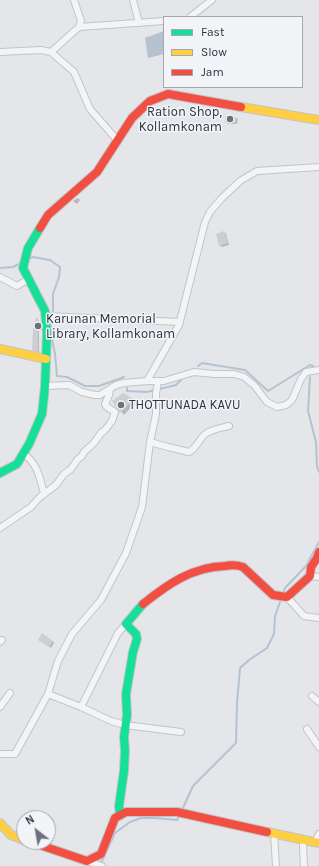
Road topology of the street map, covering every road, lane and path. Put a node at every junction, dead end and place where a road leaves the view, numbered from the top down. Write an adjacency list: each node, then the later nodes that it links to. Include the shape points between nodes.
1 (74, 0): 7 (street, via 81,21)
2 (133, 0): 6 (street)
3 (212, 0): 4 (street)
4 (191, 16)
5 (163, 22): 6 (street)
6 (139, 23): 7 (street)
7 (79, 27): 9 (street)
8 (0, 52): 9 (street)
9 (51, 52): 11 (street, via 74,72 90,109)
10 (319, 120): 11 (street, via 168,94 150,101 132,118)
11 (117, 140): 14 (street, via 97,172 48,215 28,248 23,268)
12 (319, 167): 16 (street, via 257,171 240,181 221,199 205,222)
13 (0, 277): 14 (street, via 17,286)
14 (29, 279): 15 (street)
15 (47, 316): 16 (street); 18 (street)
16 (180, 322): 20 (street)
17 (0, 349): 18 (street)
18 (46, 359): 22 (street)
19 (319, 370): 21 (street, via 306,372 292,400 277,407 267,402 244,376 194,372)
20 (147, 381): 21 (street); 23 (street, via 124,383)
21 (158, 383): 25 (street, via 156,414)
22 (45, 386): 23 (street, via 69,385 95,395); 26 (street, via 42,414)
23 (110, 389): 29 (street, via 105,404 115,412 112,421 94,444 56,485)
24 (229, 426): 25 (street, via 211,430 189,452)
25 (150, 442): 37 (street, via 142,507 126,552 101,600 72,634 58,661)
26 (23, 453): 27 (street, via 17,464); 28 (street, via 34,464)
27 (0, 473)
28 (43, 490)
29 (0, 528)
30 (319, 552): 31 (street, via 311,567)
31 (310, 576): 32 (street); 33 (street)
32 (319, 577)
33 (287, 597): 34 (street, via 304,616); 35 (street, via 273,595 243,567 214,566 189,573 169,584 141,606)
34 (319, 618)
35 (126, 624): 41 (street, via 118,633); 42 (street, via 136,634 137,639 126,694)
36 (10, 693): 40 (street)
37 (48, 694): 41 (street); 46 (street, via 15,754)
38 (312, 696): 39 (street)
39 (319, 702)
40 (0, 707)
41 (81, 707): 42 (street)
42 (125, 725): 44 (street); 47 (street)
43 (307, 729): 45 (street)
44 (181, 732)
45 (319, 747)
46 (0, 754)
47 (120, 816): 49 (street, via 126,812 177,812); 55 (street, via 115,818)
48 (0, 823): 51 (street)
49 (274, 833): 52 (street); 56 (street)
50 (319, 834): 53 (street)
51 (16, 837)
52 (304, 840): 53 (street); 57 (street)
53 (317, 843)
54 (54, 850): 55 (street)
55 (95, 864)
56 (276, 866)
57 (304, 866)

